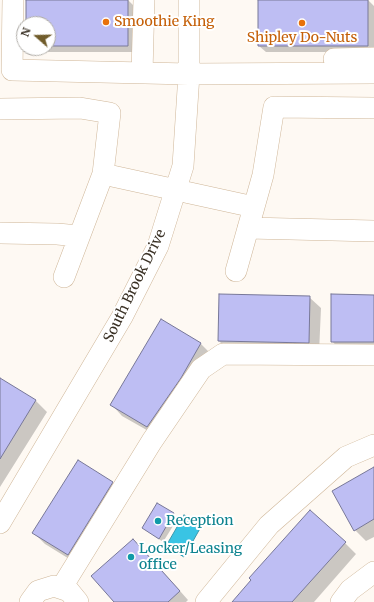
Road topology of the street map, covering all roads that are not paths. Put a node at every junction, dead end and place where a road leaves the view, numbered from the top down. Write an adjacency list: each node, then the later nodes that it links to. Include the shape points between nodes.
1 (13, 0): 5 (street)
2 (144, 0): 6 (street)
3 (189, 0): 9 (street, South Brook Drive)
4 (374, 58): 7 (street, via 320,60)
5 (6, 70): 6 (street)
6 (142, 73): 9 (street)
7 (316, 73): 8 (street); 9 (street)
8 (374, 73)
9 (189, 74): 13 (street, South Brook Drive, via 183,166)
10 (374, 108): 14 (street, via 274,107 263,175)
11 (0, 109): 12 (street, via 80,108 110,113)
12 (103, 174): 13 (street); 18 (street)
13 (177, 190): 14 (street); 23 (street, South Brook Drive, via 158,246 122,317)
14 (254, 207): 15 (street)
15 (248, 228): 16 (street); 19 (street)
16 (374, 231)
17 (0, 233): 18 (street)
18 (79, 236): 20 (street)
19 (236, 271)
20 (64, 277)
21 (374, 355): 25 (street, via 223,354 201,369 152,441)
22 (374, 445): 28 (street, via 346,457 269,525)
23 (0, 523)
24 (374, 572): 29 (street, via 350,590)
25 (62, 587): 26 (street, via 46,587 38,591); 27 (street)
26 (30, 602)
27 (78, 602)
28 (206, 602)
29 (341, 602)

